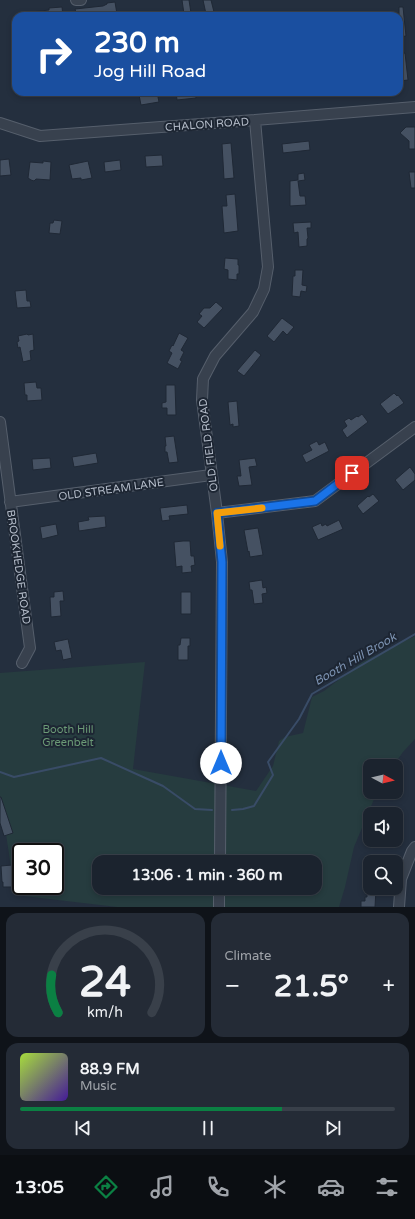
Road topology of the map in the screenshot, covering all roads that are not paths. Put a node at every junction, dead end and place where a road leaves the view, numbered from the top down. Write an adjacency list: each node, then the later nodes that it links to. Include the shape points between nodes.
1 (76, 0): 2 (street)
2 (81, 0)
3 (415, 107): 4 (street, CHALON ROAD)
4 (255, 120): 5 (street, CHALON ROAD, via 40,136); 8 (street, OLD FIELD ROAD, via 268,267 264,289 253,312 215,356 203,379 202,400)
5 (0, 123)
6 (0, 422): 9 (street, BROOKHEDGE ROAD)
7 (415, 427): 10 (street, via 315,501)
8 (211, 475): 9 (street, OLD STREAM LANE); 10 (street, OLD FIELD ROAD)
9 (10, 502): 11 (street, BROOKHEDGE ROAD, via 30,648)
10 (217, 513): 13 (street, OLD FIELD ROAD, via 222,562)
11 (22, 663)
12 (415, 847): 16 (street, via 402,879)
13 (220, 855)
14 (220, 895): 15 (street)
15 (219, 907)
16 (399, 907)

